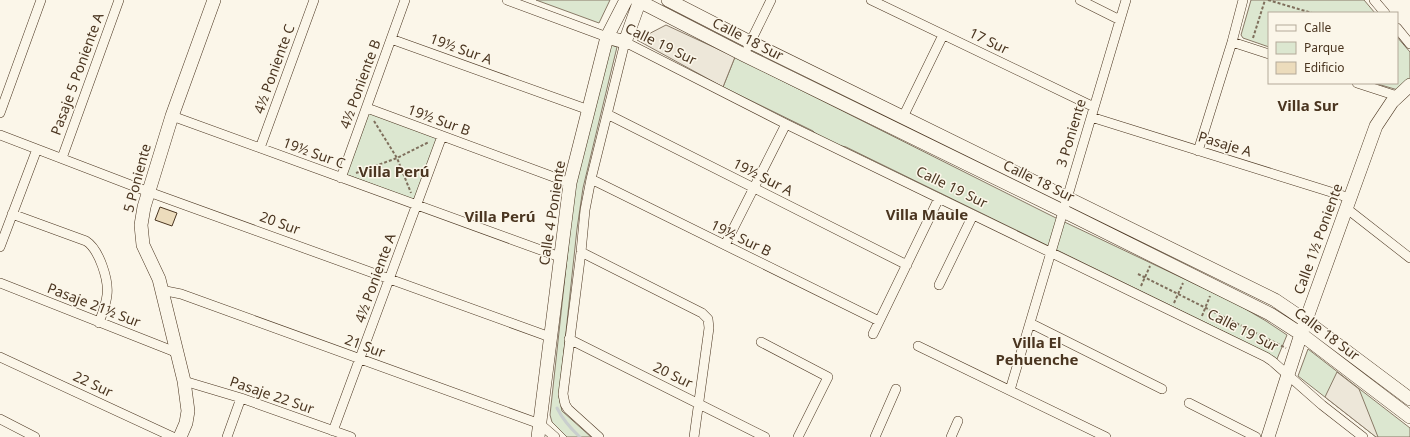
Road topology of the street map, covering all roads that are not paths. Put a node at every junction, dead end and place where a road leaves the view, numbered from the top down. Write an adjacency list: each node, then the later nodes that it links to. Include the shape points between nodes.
1 (41, 0): 34 (street)
2 (119, 0): 45 (street, Pasaje 5 Poniente A)
3 (214, 0): 36 (main road, 5 Poniente)
4 (314, 0): 42 (street, 4½ Poniente C)
5 (405, 0): 21 (street, 4½ Poniente B)
6 (507, 0): 20 (street, Calle 19 Sur)
7 (626, 0): 20 (main road, Calle 4 Poniente)
8 (639, 0): 22 (main road); 27 (main road, Calle 18 Sur)
9 (668, 0): 23 (main road, Calle 18 Sur)
10 (771, 0): 23 (street)
11 (872, 0): 19 (street, 17 Sur)
12 (1080, 0): 17 (street)
13 (1126, 0): 17 (street, 3 Poniente)
14 (1243, 0): 24 (street)
15 (1374, 0): 16 (street)
16 (1384, 12)
17 (1120, 20): 31 (street, 3 Poniente)
18 (1398, 29): 25 (street)
19 (943, 35): 31 (street, 17 Sur); 37 (street)
20 (607, 37): 22 (main road, Calle 19 Sur); 33 (main road, Calle 4 Poniente)
21 (391, 39): 32 (street, 4½ Poniente B); 33 (street, 19½ Sur A)
22 (624, 42): 35 (street); 39 (street, Calle 19 Sur)
23 (750, 42): 27 (street); 37 (main road, Calle 18 Sur)
24 (1232, 42): 26 (street); 44 (street)
25 (1410, 44)
26 (1268, 54)
27 (744, 55): 55 (main road, Calle 18 Sur)
28 (1360, 84): 30 (street)
29 (1410, 85): 30 (main road, Calle 1½ Poniente)
30 (1397, 96): 53 (main road, Calle 1½ Poniente, via 1376,126)
31 (1094, 107): 38 (street, 3 Poniente)
32 (366, 108): 41 (street, 19½ Sur B); 46 (street, 4½ Poniente B)
33 (589, 110): 48 (main road, Calle 4 Poniente)
34 (0, 113)
35 (607, 114): 47 (street); 49 (street, 19½ Sur A)
36 (172, 116): 42 (street, 19½ Sur C); 50 (main road, 5 Poniente)
37 (903, 117): 51 (main road, Calle 18 Sur)
38 (1091, 117): 44 (street, Pasaje A); 51 (street, 3 Poniente)
39 (786, 124): 49 (street); 52 (street, Calle 19 Sur)
40 (0, 135): 43 (street, 20 Sur)
41 (442, 136): 48 (street, 19½ Sur B); 54 (street, 4½ Poniente A)
42 (260, 148): 46 (street, 19½ Sur C)
43 (36, 149): 45 (street, 20 Sur); 56 (street)
44 (1198, 151): 53 (street, Pasaje A)
45 (62, 158): 50 (street, 20 Sur)
46 (341, 178): 54 (street, 19½ Sur C)
47 (591, 179): 58 (street, 19½ Sur B); 60 (street, via 584,210)
48 (570, 183): 62 (main road, Calle 4 Poniente)
49 (754, 187): 58 (street); 64 (street, 19½ Sur A)
50 (149, 192): 65 (street, 20 Sur); 68 (main road, 5 Poniente, via 142,216 142,240 159,279)
51 (1067, 197): 55 (street, 3 Poniente); 69 (main road, Calle 18 Sur, via 1274,300)
52 (939, 198): 57 (street, Calle 19 Sur); 64 (street)
53 (1348, 203): 63 (street); 69 (main road, Calle 1½ Poniente)
54 (417, 206): 62 (street, 19½ Sur C); 65 (street, 4½ Poniente A)
55 (1063, 211): 61 (street, 3 Poniente); 74 (main road, Calle 18 Sur, via 1270,314)
56 (12, 214): 59 (street); 71 (street, via 86,241 94,248 107,289)
57 (973, 215): 61 (street, Calle 19 Sur); 67 (street)
58 (725, 245): 70 (street, 19½ Sur B)
59 (0, 246)
60 (581, 252): 76 (street); 89 (street, via 706,316 710,325)
61 (1051, 253): 72 (street, 3 Poniente); 82 (street, Calle 19 Sur, via 1266,358)
62 (560, 257): 75 (main road, Calle 4 Poniente)
63 (1410, 258)
64 (907, 265): 70 (street)
65 (390, 278): 75 (street, 20 Sur); 81 (street, 4½ Poniente A)
66 (0, 284): 71 (street, Pasaje 21½ Sur)
67 (939, 285)
68 (161, 290): 79 (main road, 5 Poniente); 81 (street, 21 Sur, via 181,294)
69 (1306, 321): 74 (main road, Calle 1½ Poniente); 88 (main road, Calle 18 Sur)
70 (879, 322): 73 (street)
71 (99, 323): 79 (street, Pasaje 21½ Sur)
72 (1030, 323): 85 (street); 86 (street, 3 Poniente)
73 (873, 334)
74 (1301, 334): 82 (main road, Calle 1½ Poniente); 91 (main road, Calle 18 Sur)
75 (550, 337): 94 (main road, Calle 4 Poniente)
76 (569, 339): 89 (street, 20 Sur); 103 (street, via 563,394 565,404)
77 (761, 342): 106 (street, via 828,377)
78 (918, 346): 86 (street)
79 (178, 353): 83 (main road, 5 Poniente)
80 (0, 357): 97 (street, 22 Sur)
81 (360, 358): 94 (street, 21 Sur); 95 (street, 4½ Poniente A)
82 (1288, 375): 111 (main road, Calle 1½ Poniente); 112 (street, Calle 19 Sur)
83 (184, 381): 87 (street, Pasaje 22 Sur); 98 (main road, 5 Poniente, via 188,411)
84 (896, 389): 107 (street)
85 (1162, 389)
86 (1010, 390): 109 (street)
87 (241, 398): 95 (street, Pasaje 22 Sur); 99 (street)
88 (1410, 399)
89 (698, 403): 104 (street); 105 (street, 20 Sur)
90 (1189, 403): 110 (street)
91 (1410, 417)
92 (0, 419): 96 (street)
93 (958, 421): 108 (street)
94 (540, 424): 101 (main road, Calle 4 Poniente); 102 (street, 21 Sur)
95 (333, 431): 100 (street, Pasaje 22 Sur)
96 (35, 437)
97 (173, 437)
98 (180, 437)
99 (227, 437)
100 (351, 437)
101 (538, 437)
102 (556, 437)
103 (599, 437)
104 (694, 437)
105 (765, 437)
106 (798, 437)
107 (876, 437)
108 (951, 437)
109 (1106, 437)
110 (1256, 437)
111 (1268, 437)
112 (1363, 437)

